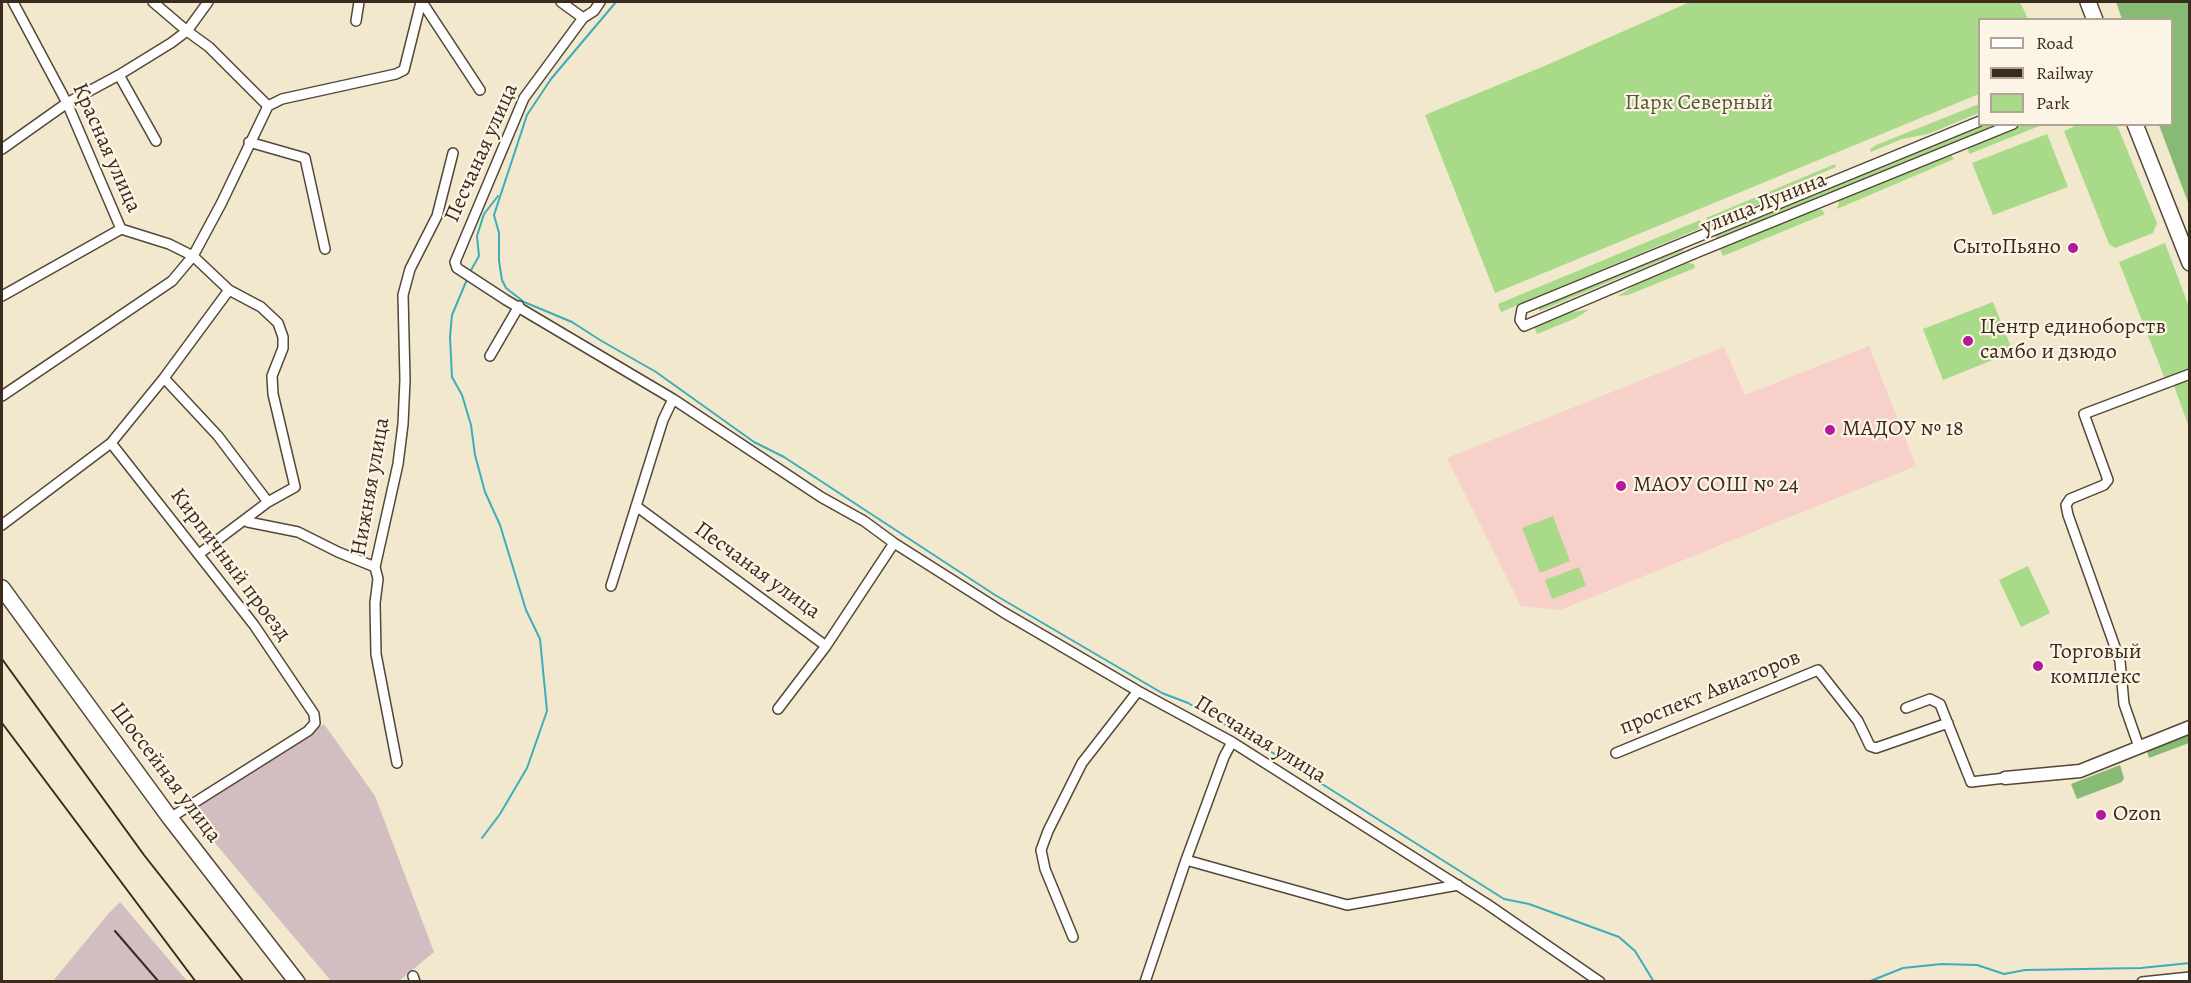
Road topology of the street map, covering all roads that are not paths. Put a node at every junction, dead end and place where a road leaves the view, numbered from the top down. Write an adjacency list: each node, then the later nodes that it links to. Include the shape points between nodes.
1 (13, 2): 15 (street, Красная улица)
2 (153, 2): 12 (street)
3 (208, 2): 12 (street)
4 (359, 2): 11 (street)
5 (421, 2): 14 (street); 16 (street, via 404,70 282,99)
6 (561, 2): 9 (street)
7 (600, 2): 9 (street, Песчаная улица)
8 (2088, 2): 10 (main road)
9 (583, 18): 32 (street, Песчаная улица, via 524,98 455,261 461,272)
10 (2094, 18)
11 (356, 21)
12 (187, 31): 13 (street); 16 (street, via 209,47)
13 (119, 75): 15 (street); 20 (street)
14 (480, 90)
15 (67, 103): 22 (street); 24 (street, Красная улица)
16 (268, 106): 21 (street)
17 (1978, 122): 25 (street, улица Лунина)
18 (2008, 126): 27 (street, улица Лунина)
19 (2136, 126): 29 (main road)
20 (156, 141)
21 (249, 142): 26 (street, via 305,158); 28 (street)
22 (2, 149)
23 (453, 153): 45 (street, Нижняя улица, via 437,216 410,269 403,295 403,424)
24 (121, 229): 28 (street, Красная улица); 31 (street)
25 (1693, 238): 27 (street, улица Лунина); 27 (street, via 1522,309 1520,320 1524,326)
26 (324, 249)
27 (1698, 252)
28 (193, 256): 30 (street, Красная улица); 36 (street, via 172,281)
29 (2190, 263)
30 (229, 290): 35 (street); 39 (street, Красная улица, via 261,307 278,323 284,337 272,376 273,394 295,487)
31 (2, 296)
32 (519, 306): 33 (street); 37 (street, Песчаная улица)
33 (490, 356)
34 (2190, 374): 55 (street, via 2084,414 2108,480 2070,499 2066,505 2120,661 2124,704)
35 (164, 378): 38 (street); 39 (street, via 218,436)
36 (2, 396)
37 (673, 399): 40 (street); 43 (street, Песчаная улица)
38 (111, 443): 42 (street); 44 (street, Кирпичный проезд)
39 (268, 502): 41 (street, Красная улица)
40 (636, 506): 46 (street); 48 (street, Песчаная улица)
41 (245, 520): 44 (street, Красная улица); 45 (street, via 298,532)
42 (2, 525)
43 (894, 543): 48 (street, Песчаная улица); 49 (street, Песчаная улица)
44 (199, 554): 59 (street, Кирпичный проезд, via 254,626 314,714 315,723)
45 (375, 567): 57 (street, Нижняя улица, via 376,654)
46 (611, 586)
47 (2, 588): 59 (main road, Шоссейная улица)
48 (826, 646): 51 (street, Песчаная улица)
49 (1138, 691): 54 (street, Песчаная улица); 62 (street, via 1082,763 1041,850)
50 (1906, 708): 52 (street, via 1930,699 1940,704)
51 (778, 709)
52 (1948, 723): 56 (street, проспект Авиаторов, via 1876,748 1870,746 1858,721 1818,670); 58 (street, via 1971,782)
53 (2190, 727): 55 (street)
54 (1232, 742): 60 (street); 61 (street, Песчаная улица)
55 (2139, 747): 58 (street, via 2080,771)
56 (1617, 753)
57 (397, 763)
58 (2005, 778)
59 (170, 819): 64 (main road, Шоссейная улица)
60 (1186, 860): 61 (street, via 1347,904); 65 (street)
61 (1458, 885): 66 (street, Песчаная улица)
62 (1073, 936)
63 (2190, 977): 67 (street)
64 (297, 981)
65 (1145, 981)
66 (1600, 981)
67 (2142, 981)

